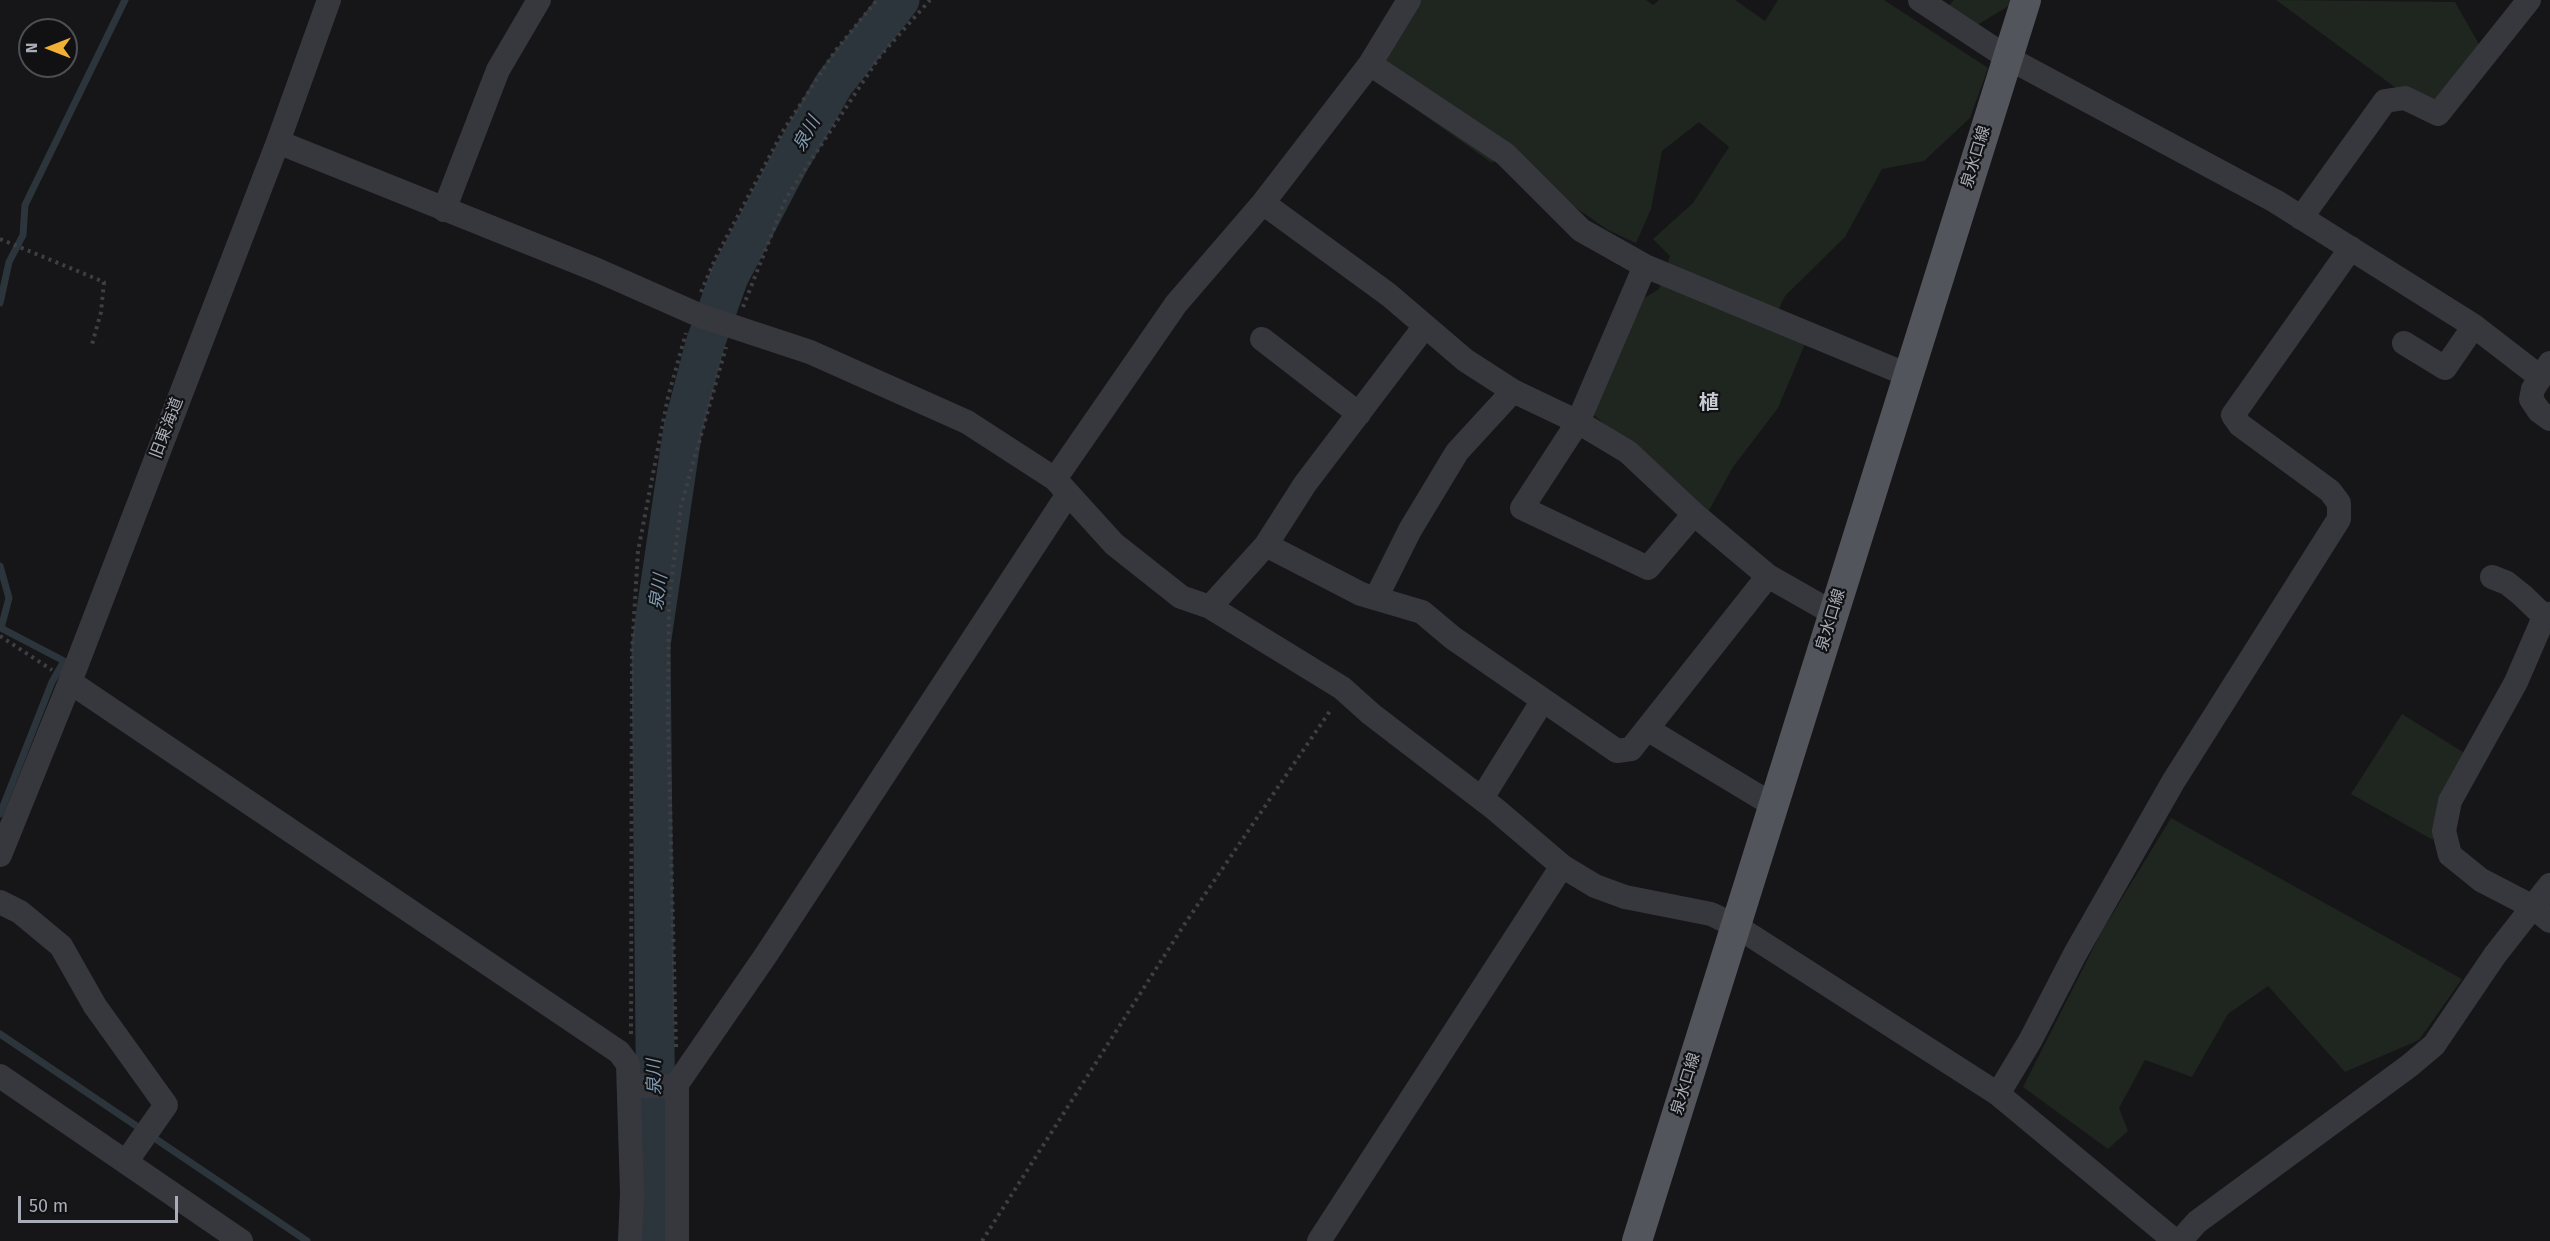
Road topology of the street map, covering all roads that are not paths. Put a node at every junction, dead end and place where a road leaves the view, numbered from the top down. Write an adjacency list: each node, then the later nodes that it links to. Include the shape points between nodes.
1 (329, 0): 9 (street, 旧東海道)
2 (538, 0): 11 (street, via 498,70)
3 (1409, 0): 8 (street)
4 (1920, 0): 7 (street)
5 (2026, 0): 7 (main road, 泉水口線)
6 (2529, 0): 12 (street, via 2438,114 2405,98 2385,101)
7 (2008, 58): 12 (street); 20 (main road, 泉水口線)
8 (1370, 64): 10 (street); 14 (street, via 1505,154 1581,230)
9 (278, 142): 11 (street); 34 (street, 旧東海道)
10 (1263, 202): 15 (street); 25 (street, via 1176,304)
11 (444, 210): 25 (street, via 697,314 810,352 967,422)
12 (2301, 218): 13 (street)
13 (2351, 248): 16 (street); 48 (street, via 2233,415 2240,425 2330,491 2339,503 2339,519 2173,782)
14 (1645, 266): 20 (street); 24 (street)
15 (1425, 326): 21 (street, via 1465,360); 22 (street)
16 (2474, 326): 18 (street, via 2445,368); 19 (street)
17 (1262, 339): 22 (street)
18 (2404, 343)
19 (2545, 370): 23 (street, via 2531,399)
20 (1908, 375): 32 (main road, 泉水口線)
21 (1513, 391): 24 (street); 30 (street, via 1457,452 1410,530)
22 (1359, 414): 27 (street, via 1305,484)
23 (2550, 419)
24 (1578, 422): 26 (street, via 1628,452); 26 (street, via 1522,508 1648,568)
25 (1061, 487): 31 (street, via 1114,544 1181,597); 47 (street, via 773,945)
26 (1694, 514): 28 (street)
27 (1266, 545): 30 (street); 31 (street)
28 (1768, 576): 32 (street); 36 (street)
29 (2492, 577): 33 (street, via 2515,589)
30 (1376, 598): 35 (street, via 1422,612)
31 (1210, 608): 37 (street, via 1342,688)
32 (1833, 613): 38 (main road, 泉水口線)
33 (2548, 616): 43 (street, via 2450,801 2444,831 2450,855 2481,880)
34 (70, 681): 39 (street, 旧東海道); 46 (street, via 600,1038 619,1052)
35 (1543, 700): 36 (street, via 1617,751 1631,749); 37 (street)
36 (1647, 729): 38 (street)
37 (1482, 798): 40 (street)
38 (1773, 805): 44 (main road, 泉水口線)
39 (0, 855)
40 (1562, 866): 44 (street, via 1594,886 1625,897 1711,914); 53 (street)
41 (2550, 885): 43 (street)
42 (0, 902): 49 (street, via 20,912 61,946 95,1006 166,1105)
43 (2541, 914): 56 (street, via 2495,955 2434,1045 2198,1222)
44 (1736, 926): 48 (street); 54 (main road, 泉水口線)
45 (0, 1076): 49 (street)
46 (632, 1079): 47 (street); 51 (street)
47 (672, 1085): 52 (street)
48 (1998, 1094): 55 (street)
49 (126, 1162): 50 (street)
50 (241, 1241)
51 (630, 1241)
52 (677, 1241)
53 (1319, 1241)
54 (1637, 1241)
55 (2175, 1241)
56 (2180, 1241)

